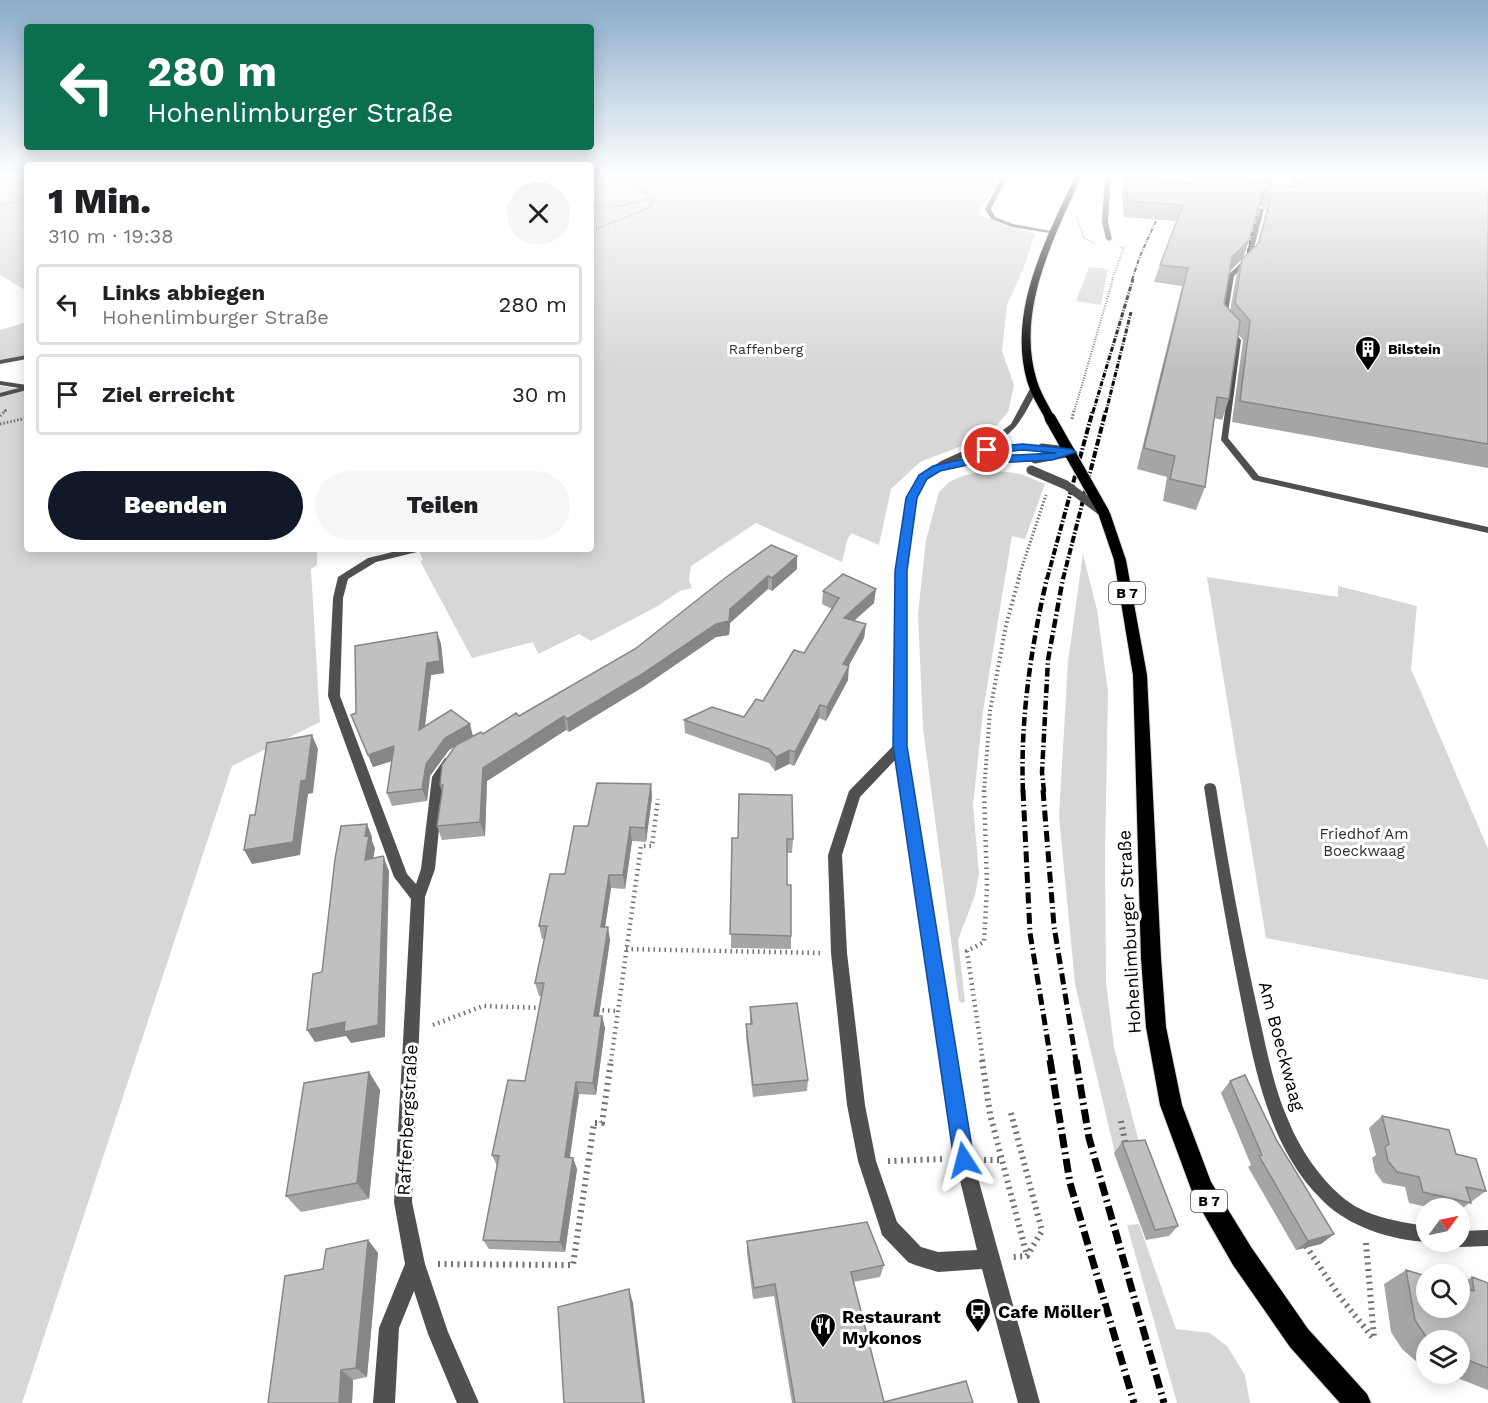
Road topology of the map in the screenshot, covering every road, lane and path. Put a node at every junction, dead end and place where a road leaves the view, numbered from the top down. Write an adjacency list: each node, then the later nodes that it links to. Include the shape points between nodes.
1 (1051, 240): 10 (main road, Hohenlimburger Straße / B 7, via 1027,309 1025,337)
2 (1091, 240): 4 (path)
3 (1253, 240): 22 (lane, via 1248,260 1232,275 1222,323 1238,340 1224,438 1256,478)
4 (1102, 244)
5 (1113, 246): 13 (path, via 1124,248)
6 (24, 358): 7 (street)
7 (0, 362)
8 (0, 383): 9 (lane)
9 (24, 387)
10 (1035, 387): 16 (street, via 1014,425 997,439); 17 (main road, Hohenlimburger Straße / B 7, bridge)
11 (24, 389): 12 (lane)
12 (0, 395)
13 (1073, 415)
14 (24, 419): 15 (path)
15 (0, 424)
16 (969, 452): 17 (street, bridge, via 1005,447); 19 (street)
17 (1071, 452): 18 (street, bridge, via 1052,458); 21 (main road, Hohenlimburger Straße / B 7, bridge)
18 (996, 459): 19 (street); 21 (street, bridge, via 1066,485)
19 (936, 468): 24 (street, via 923,477 911,498 901,571)
20 (1048, 490): 40 (path, via 1006,625 990,711 983,808 987,886 984,942 967,951 990,1114)
21 (1104, 513): 52 (main road, Hohenlimburger Straße / B 7, via 1122,571 1140,675 1150,958 1156,1027 1171,1105 1202,1189 1242,1256 1299,1338)
22 (1488, 530)
23 (405, 552): 28 (street, via 372,560 343,577 338,598 334,696 401,877)
24 (900, 746): 30 (street, via 854,795 835,855); 38 (street)
25 (462, 750): 28 (street, Raffenbergstraße, via 438,777 428,869)
26 (1210, 787): 41 (lane, Am Boeckwaag, via 1241,968 1265,1070 1287,1136 1328,1196 1364,1220)
27 (658, 799): 29 (path, via 652,846 641,846)
28 (418, 897): 34 (street, Raffenbergstraße)
29 (626, 949): 30 (path); 33 (path)
30 (839, 953): 39 (street, via 856,1105)
31 (550, 1009): 34 (path, via 483,1006)
32 (595, 1010): 33 (path)
33 (617, 1011): 47 (path, via 602,1123 594,1123 573,1265)
34 (412, 1033): 47 (street, Raffenbergstraße, via 403,1202)
35 (1011, 1113): 45 (path, via 1042,1231)
36 (1121, 1121): 37 (path)
37 (1129, 1158)
38 (964, 1160): 39 (path); 40 (path); 46 (street)
39 (867, 1161): 46 (street, via 889,1228 915,1255 938,1262)
40 (1002, 1161): 45 (path)
41 (1416, 1233)
42 (1488, 1238): 43 (lane)
43 (1470, 1239)
44 (1306, 1246): 48 (path)
45 (1027, 1256): 46 (path)
46 (989, 1259): 51 (street)
47 (415, 1264): 49 (street, via 389,1328); 50 (street, Raffenbergstraße, via 438,1334)
48 (1374, 1338)
49 (384, 1403)
50 (468, 1403)
51 (1029, 1403)
52 (1358, 1403)

